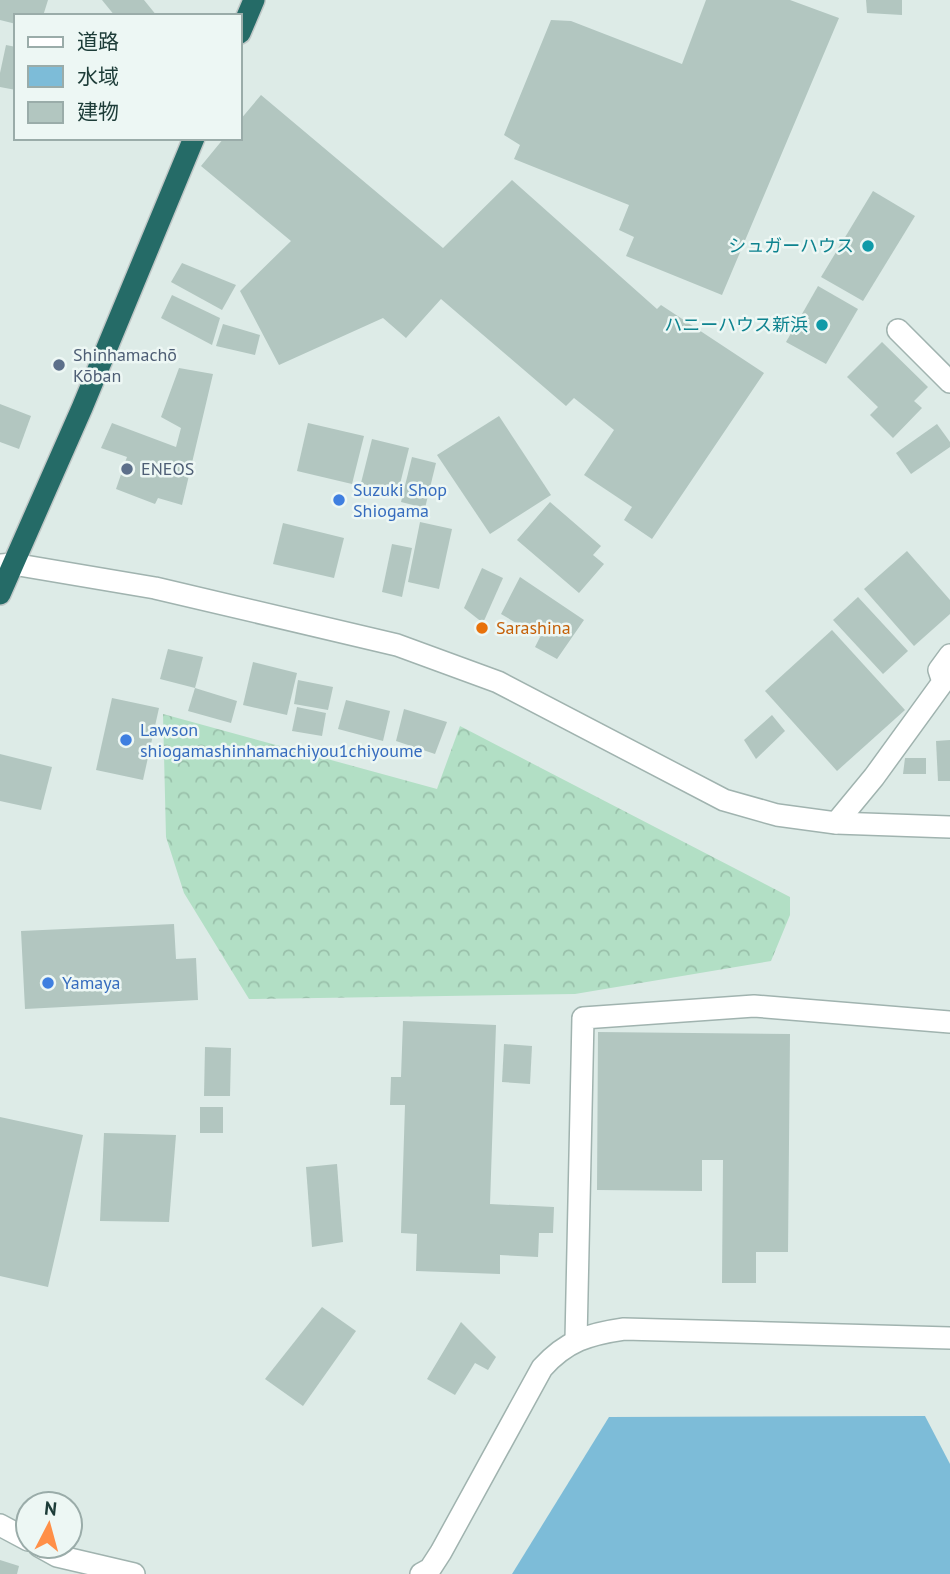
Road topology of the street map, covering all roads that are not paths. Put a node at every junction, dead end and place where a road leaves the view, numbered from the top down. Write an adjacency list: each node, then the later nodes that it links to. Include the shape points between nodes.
1 (254, 0): 2 (highway)
2 (242, 28)
3 (193, 140): 6 (highway, via 82,408)
4 (898, 330): 5 (street)
5 (950, 382)
6 (7, 564): 7 (highway); 9 (street, via 155,588 397,645 498,682 724,800 777,815)
7 (0, 594)
8 (950, 655): 9 (street, via 939,670 943,682)
9 (836, 823): 10 (street)
10 (950, 827)
11 (950, 1022): 13 (street, via 754,1006 583,1018)
12 (950, 1338): 13 (street, via 624,1329)
13 (576, 1340): 16 (street, via 542,1368 441,1552)
14 (74, 1560): 15 (street)
15 (134, 1574)
16 (421, 1574)

